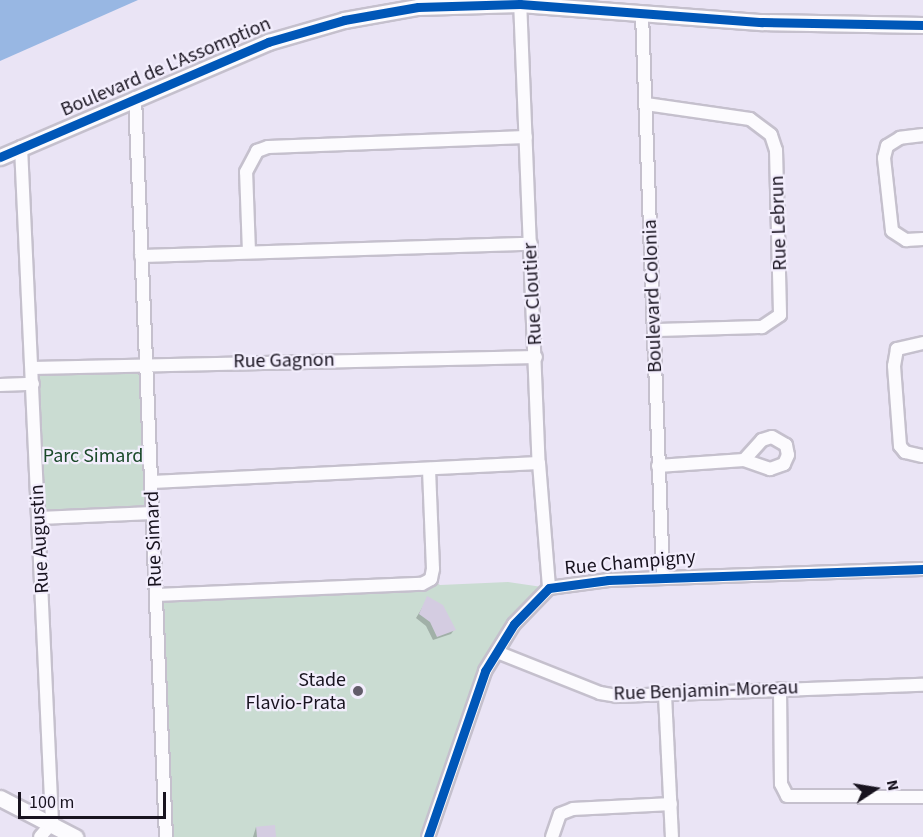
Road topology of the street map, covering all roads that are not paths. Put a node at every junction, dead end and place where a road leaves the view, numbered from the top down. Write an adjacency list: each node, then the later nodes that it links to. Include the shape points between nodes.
1 (520, 2): 2 (street, Boulevard de L'Assomption); 5 (street, Boulevard de L'Assomption, via 417,8 344,20 268,42); 8 (street, Rue Cloutier)
2 (615, 5): 3 (street, Boulevard de L'Assomption)
3 (642, 14): 4 (street, Boulevard de L'Assomption, via 762,22); 6 (street, Boulevard Colonia)
4 (923, 25)
5 (135, 98): 9 (street, Boulevard de L'Assomption); 14 (street, Rue Simard)
6 (645, 104): 15 (street, Boulevard Colonia); 15 (street, Rue Lebrun, via 750,119 771,135 776,150 780,315 762,327)
7 (923, 135): 11 (street, via 900,138 887,146 884,158 892,231 906,240)
8 (526, 137): 12 (street, Rue Cloutier); 13 (street, via 268,147 257,151 246,172)
9 (21, 147): 10 (street, Boulevard de L'Assomption); 19 (street, Rue Augustin)
10 (0, 157)
11 (923, 239)
12 (531, 244): 13 (street); 17 (street, Rue Cloutier)
13 (249, 252): 14 (street)
14 (141, 256): 18 (street, Rue Simard)
15 (656, 330): 25 (street, Boulevard Colonia)
16 (923, 343): 22 (street, via 897,349 894,366 900,446 911,455)
17 (536, 357): 18 (street, Rue Gagnon); 24 (street, Rue Cloutier)
18 (145, 364): 19 (street, Rue Gagnon); 27 (street, Rue Simard)
19 (32, 368): 20 (street, Rue Augustin)
20 (33, 384): 21 (street); 29 (street, Rue Augustin)
21 (0, 385)
22 (923, 456)
23 (744, 460): 25 (street)
24 (539, 463): 26 (street); 32 (street, Rue Cloutier)
25 (658, 466): 31 (street, Boulevard Colonia)
26 (429, 469): 27 (street); 33 (street, via 431,579 422,584)
27 (152, 482): 28 (street, Rue Simard)
28 (152, 513): 29 (street); 33 (street, Rue Simard)
29 (40, 518): 41 (street, Rue Augustin)
30 (923, 569): 31 (street, Rue Champigny)
31 (663, 577): 32 (street, Rue Champigny)
32 (549, 588): 34 (street, Rue Champigny, via 514,624)
33 (156, 595): 45 (street, Rue Simard)
34 (497, 652): 37 (street, Rue Benjamin-Moreau, via 600,693); 46 (street, Rue Champigny, via 485,671)
35 (923, 685): 36 (street, Rue Benjamin-Moreau)
36 (780, 688): 37 (street, Rue Benjamin-Moreau); 38 (street, via 781,784 787,796)
37 (665, 695): 40 (street)
38 (923, 797)
39 (0, 798): 41 (street)
40 (670, 804): 42 (street, via 573,809 560,814); 47 (street)
41 (52, 823): 43 (street); 44 (street)
42 (555, 834)
43 (40, 837)
44 (75, 837)
45 (166, 837)
46 (428, 837)
47 (672, 837)

